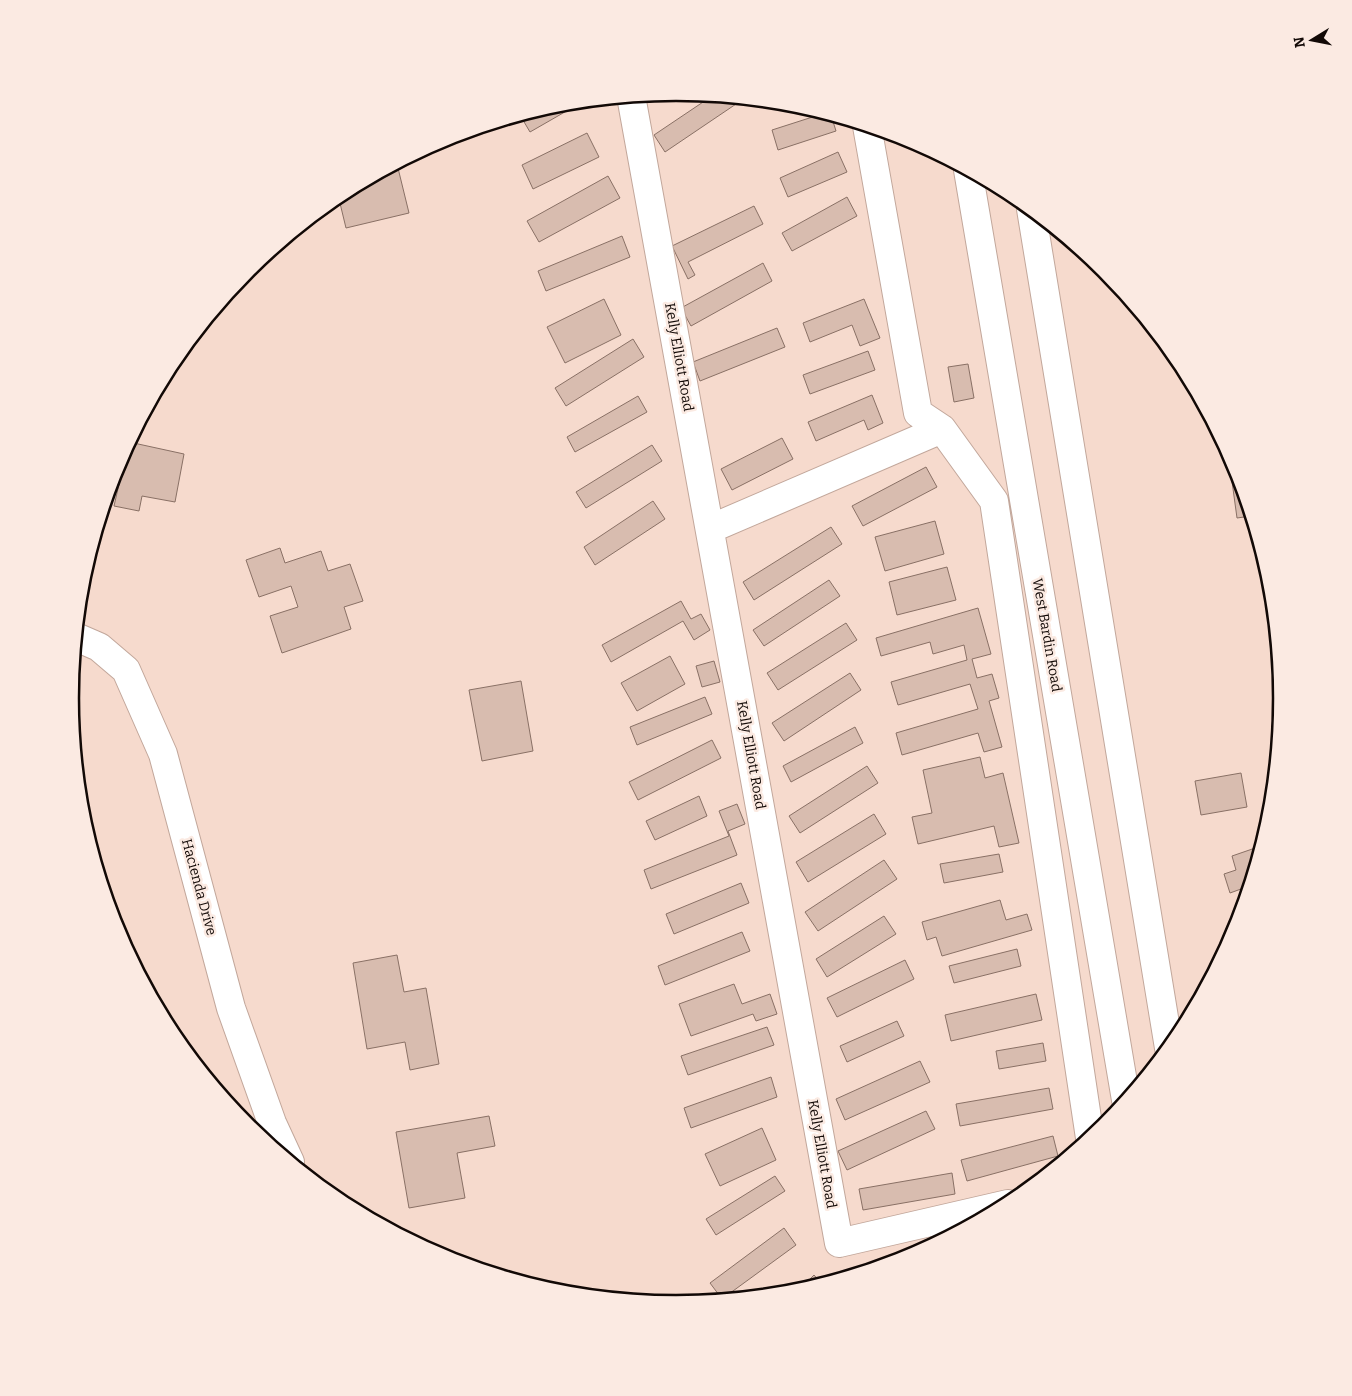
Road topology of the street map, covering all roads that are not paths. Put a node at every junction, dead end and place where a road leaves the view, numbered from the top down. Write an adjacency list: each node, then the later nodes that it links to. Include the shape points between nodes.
1 (633, 102): 6 (street, Kelly Elliott Road)
2 (868, 132): 5 (street, via 918,413)
3 (969, 178): 9 (street, West Bardin Road)
4 (1033, 219): 8 (street)
5 (942, 429): 6 (street); 11 (street, via 994,501)
6 (710, 529): 12 (street, Kelly Elliott Road, via 838,1243)
7 (82, 640): 10 (street, Hacienda Drive, via 99,648 126,670 163,754)
8 (1167, 1038)
9 (1125, 1092)
10 (262, 1126)
11 (1089, 1129)
12 (984, 1209)

